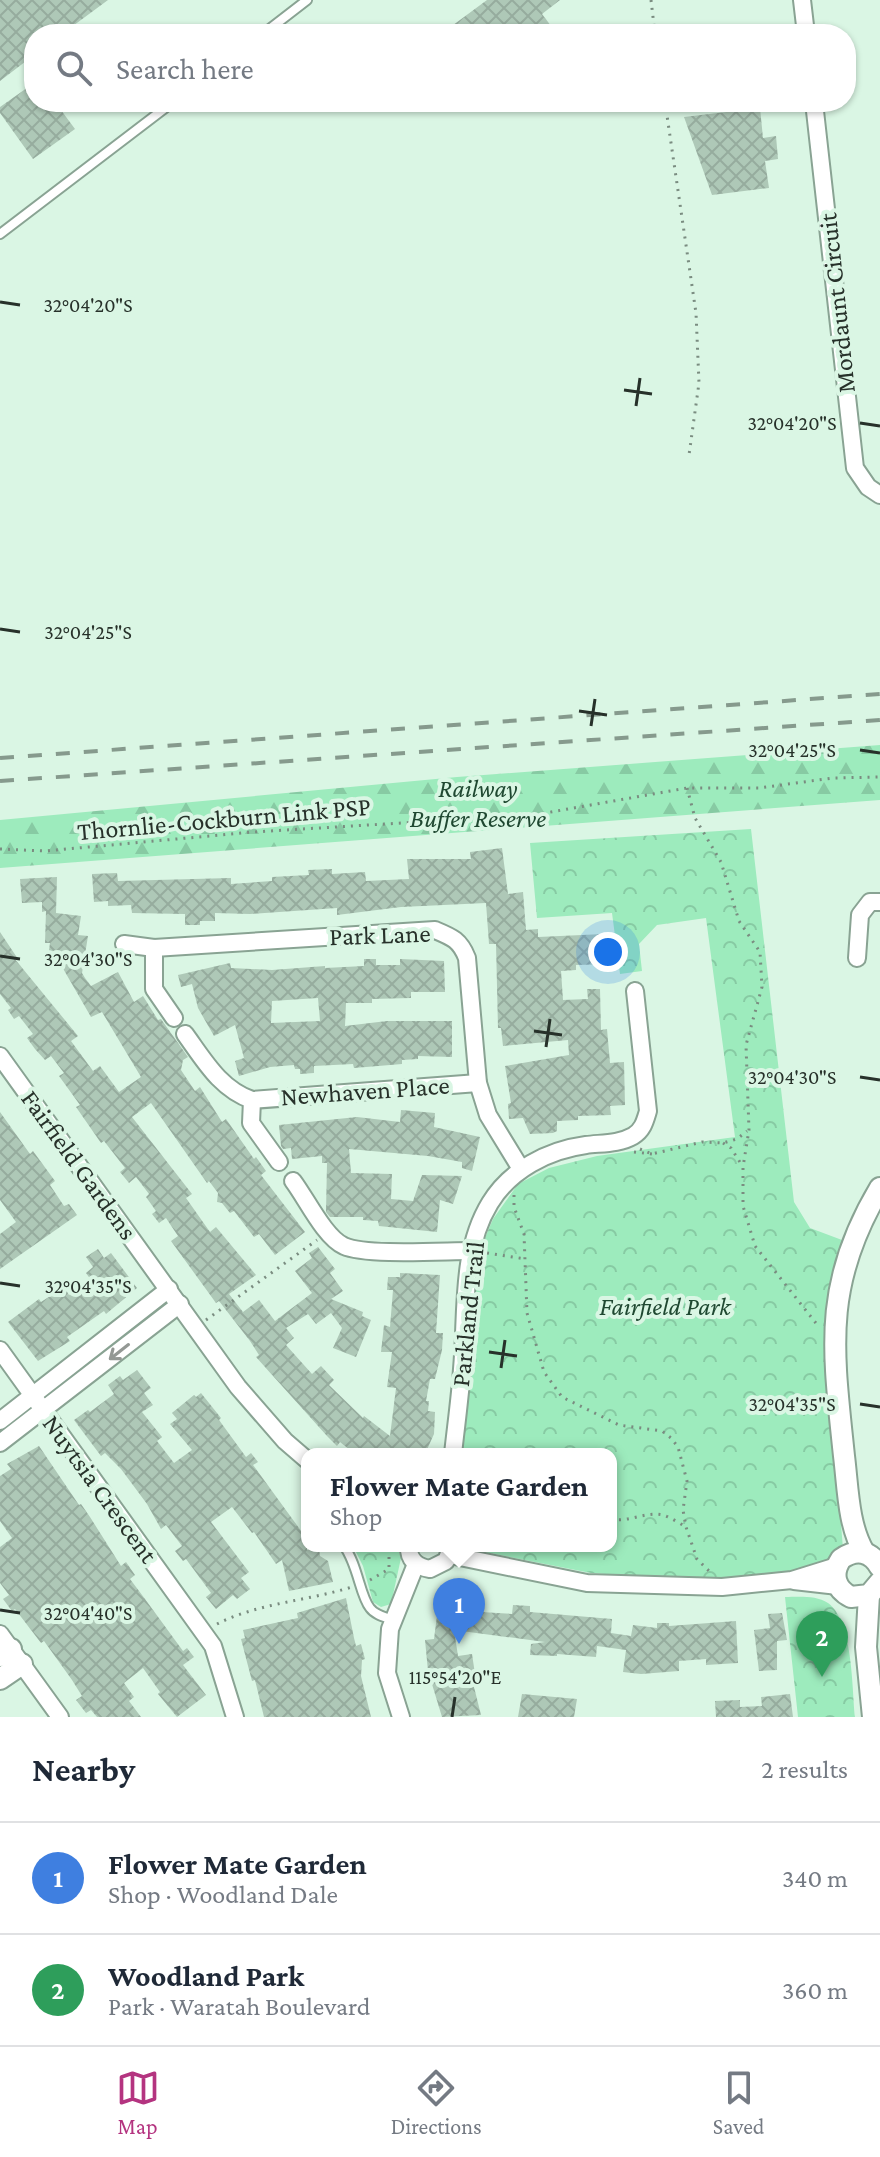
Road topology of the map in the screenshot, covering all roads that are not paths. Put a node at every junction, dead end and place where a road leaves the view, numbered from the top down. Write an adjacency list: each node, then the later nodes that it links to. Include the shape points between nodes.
1 (307, 0): 3 (lane)
2 (802, 0): 4 (street)
3 (276, 24)
4 (805, 24)
5 (160, 112): 7 (lane)
6 (815, 112): 8 (street, Mordaunt Circuit, via 855,468)
7 (0, 234)
8 (880, 495)
9 (880, 902): 12 (street, via 870,902 860,915)
10 (124, 944): 11 (street, Park Lane)
11 (154, 948): 14 (street, via 154,989); 17 (street, Park Lane, via 435,930 451,936 467,958)
12 (857, 958)
13 (635, 991): 20 (street, Parkland Trail, via 648,1111 644,1125 622,1141 578,1146)
14 (174, 1018)
15 (185, 1034): 18 (street, Newhaven Place, via 224,1085)
16 (0, 1056): 24 (street, Fairfield Gardens)
17 (478, 1083): 18 (street, Newhaven Place); 20 (street, Park Lane, via 488,1115)
18 (252, 1100): 19 (street, Newhaven Place, via 251,1123)
19 (279, 1162)
20 (521, 1169): 23 (street, Parkland Trail, via 490,1202)
21 (293, 1181): 23 (street, via 343,1246)
22 (880, 1188): 33 (street, via 850,1251 834,1319)
23 (471, 1251): 31 (street, Parkland Trail)
24 (169, 1289): 25 (street, Fairfield Gardens); 27 (street)
25 (180, 1304): 28 (street, one-way to 28); 32 (street, Fairfield Gardens, via 238,1387)
26 (0, 1350): 27 (street, Nuytsia Crescent)
27 (32, 1395): 28 (street, Nuytsia Crescent); 29 (street)
28 (43, 1410): 30 (street); 46 (street, Nuytsia Crescent, via 213,1646)
29 (0, 1421)
30 (0, 1443)
31 (454, 1448)
32 (301, 1455)
33 (850, 1508): 39 (street, via 859,1544); 40 (street)
34 (348, 1552): 41 (lane, via 367,1606)
35 (410, 1552): 38 (street)
36 (450, 1552): 38 (street, via 441,1566)
37 (459, 1552): 40 (street, via 587,1583 722,1587 792,1580 822,1586)
38 (416, 1564): 41 (street)
39 (875, 1570): 40 (street, via 852,1553); 40 (street, via 857,1598); 42 (street)
40 (840, 1577): 42 (street)
41 (393, 1620): 47 (street, via 387,1673)
42 (866, 1647): 48 (street)
43 (8, 1651): 44 (street); 45 (street)
44 (0, 1679)
45 (60, 1717)
46 (235, 1717)
47 (401, 1717)
48 (873, 1717)

